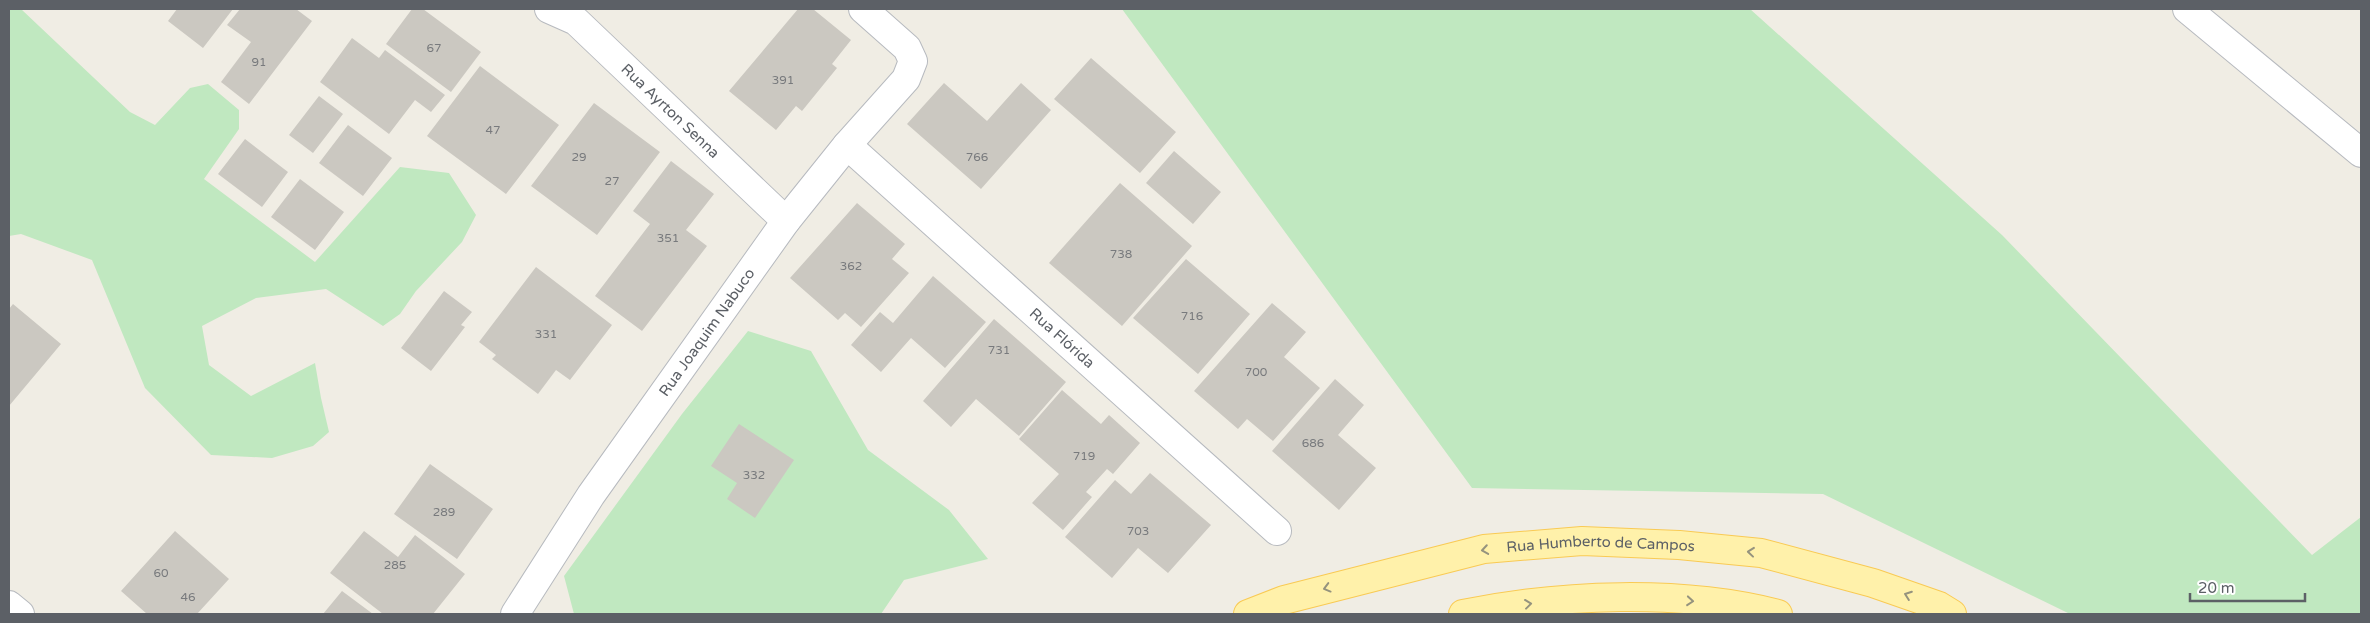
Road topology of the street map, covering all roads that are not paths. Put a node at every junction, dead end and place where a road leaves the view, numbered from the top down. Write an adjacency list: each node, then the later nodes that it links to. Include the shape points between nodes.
1 (549, 9): 6 (street, Rua Ayrton Senna, via 576,21)
2 (864, 9): 4 (street, Rua Joaquim Nabuco, via 908,48 914,61 906,80)
3 (2187, 9): 5 (street)
4 (847, 145): 6 (street, Rua Joaquim Nabuco); 7 (street, Rua Flórida)
5 (2361, 153)
6 (786, 221): 10 (street, Rua Joaquim Nabuco, via 592,495)
7 (1277, 531)
8 (9, 605): 9 (street)
9 (20, 614)
10 (516, 614)
11 (1248, 614): 14 (main road, Rua Humberto de Campos, one-way to 11, via 1939,606 1873,583 1761,553 1582,541 1484,550 1284,600)
12 (1463, 614): 13 (main road, one-way to 13, via 1575,598 1658,598 1743,605)
13 (1778, 614)
14 (1952, 614)

